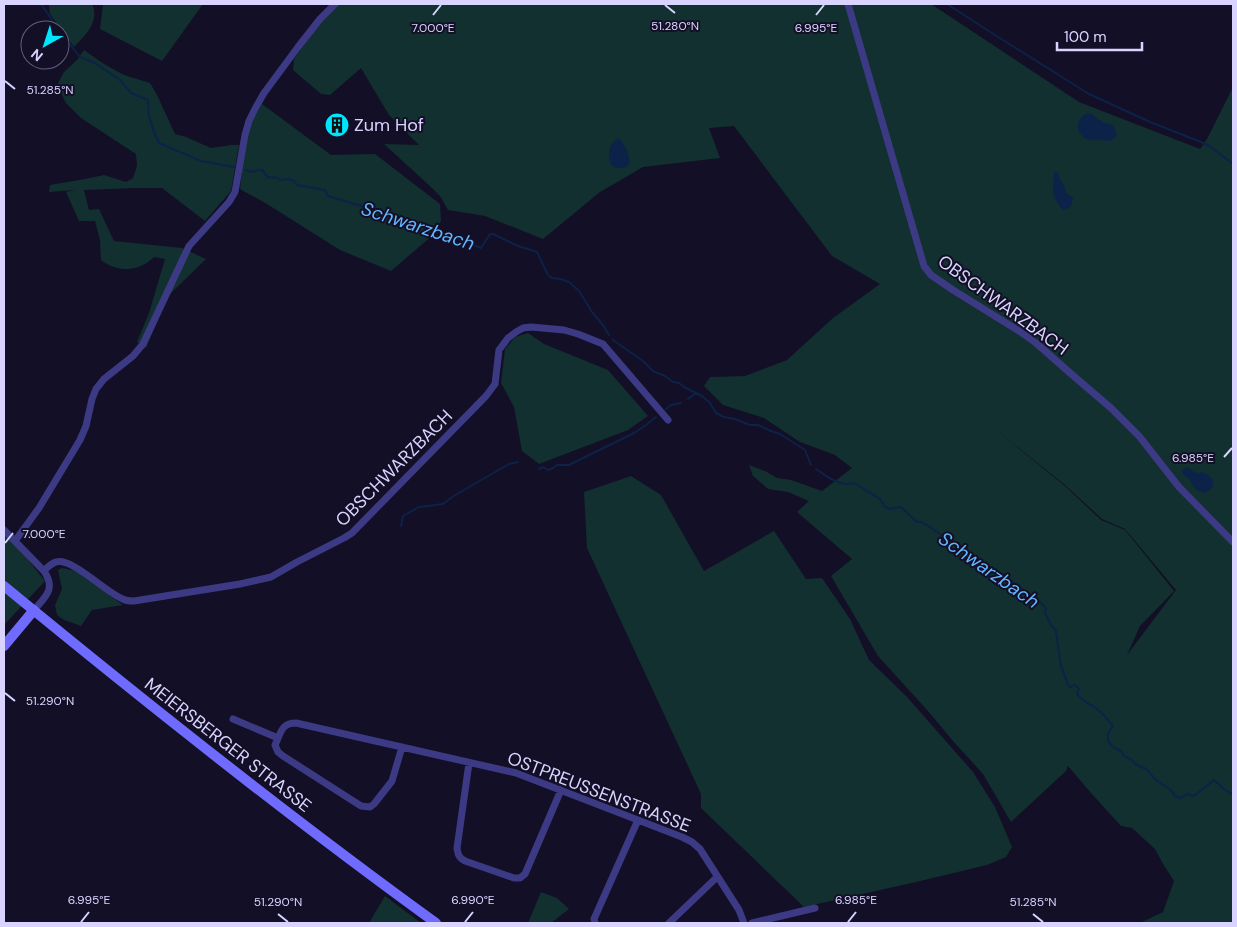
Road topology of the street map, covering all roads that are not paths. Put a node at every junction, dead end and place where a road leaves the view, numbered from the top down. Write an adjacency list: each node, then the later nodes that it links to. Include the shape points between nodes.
1 (335, 4): 5 (street, via 264,93 244,135 235,192 189,246 142,344 96,389 80,440)
2 (848, 4): 6 (street, OBSCHWARZBACH, via 924,266 952,290 1036,343 1111,408 1139,436 1179,487)
3 (668, 420): 7 (street, OBSCHWARZBACH, via 603,344 564,330 523,328 508,338 499,350 495,384 486,396 352,533 271,577 128,601 117,597 70,563 55,562)
4 (4, 530): 5 (street)
5 (15, 541): 7 (street)
6 (1233, 542)
7 (44, 571): 9 (street, via 50,588)
8 (4, 586): 9 (main road, MEIERSBERGER STRASSE)
9 (34, 610): 10 (main road); 19 (main road, MEIERSBERGER STRASSE, via 239,776)
10 (4, 646)
11 (233, 719): 12 (street)
12 (278, 738): 13 (street, OSTPREUSSENSTRASSE, via 283,727 296,723); 13 (street, via 275,745 283,756 362,806 370,807 392,781)
13 (402, 747): 14 (street, OSTPREUSSENSTRASSE)
14 (469, 763): 15 (street, OSTPREUSSENSTRASSE, via 516,772); 15 (street, via 458,854 465,861 514,878 525,874)
15 (561, 790): 16 (street, OSTPREUSSENSTRASSE)
16 (638, 820): 17 (street, OSTPREUSSENSTRASSE, via 692,842); 20 (street, via 597,911)
17 (717, 877): 21 (street); 22 (street, OSTPREUSSENSTRASSE)
18 (815, 908): 23 (street)
19 (436, 923)
20 (595, 923)
21 (669, 923)
22 (744, 923)
23 (752, 923)

